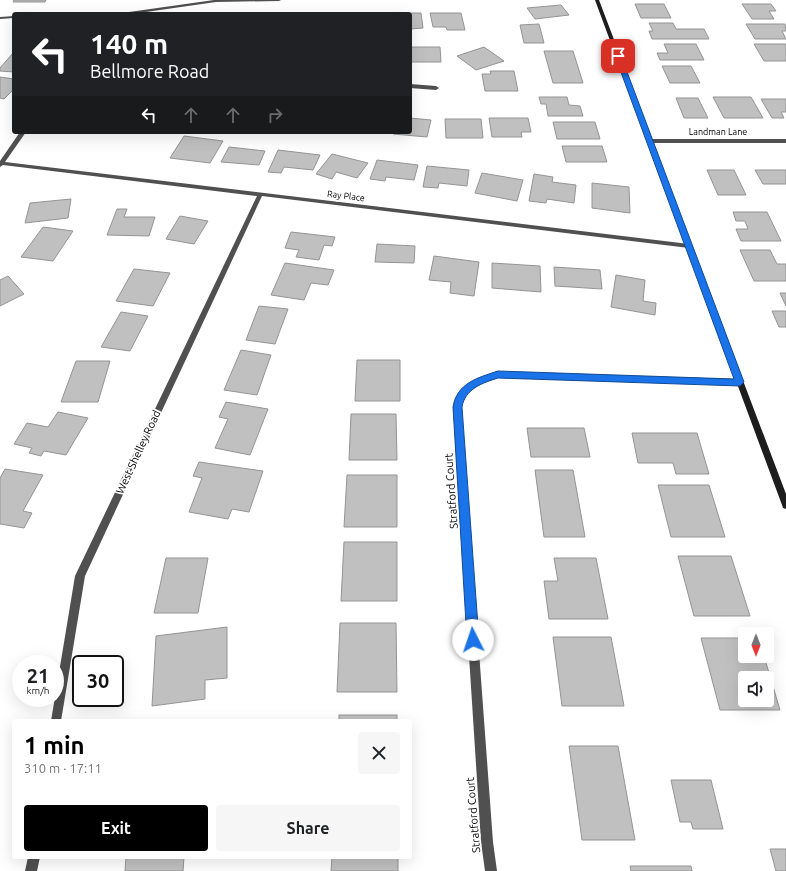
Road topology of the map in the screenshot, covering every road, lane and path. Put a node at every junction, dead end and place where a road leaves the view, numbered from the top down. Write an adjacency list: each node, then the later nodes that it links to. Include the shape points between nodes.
1 (279, 0): 3 (street, via 216,1)
2 (597, 0): 9 (main road)
3 (136, 12)
4 (12, 17): 5 (street)
5 (0, 18)
6 (412, 86): 7 (street)
7 (436, 88)
8 (22, 134): 11 (street)
9 (649, 141): 10 (street, Landman Lane); 13 (main road)
10 (786, 141)
11 (1, 164): 12 (street, Ray Place)
12 (260, 195): 13 (street, Ray Place); 16 (street, West Shelley Road, via 80,576)
13 (689, 246): 14 (main road)
14 (740, 382): 15 (main road); 19 (street, Stratford Court, via 498,375 474,383 459,399 458,423 486,834)
15 (786, 505)
16 (56, 719)
17 (34, 859): 18 (street)
18 (31, 871)
19 (491, 871)

